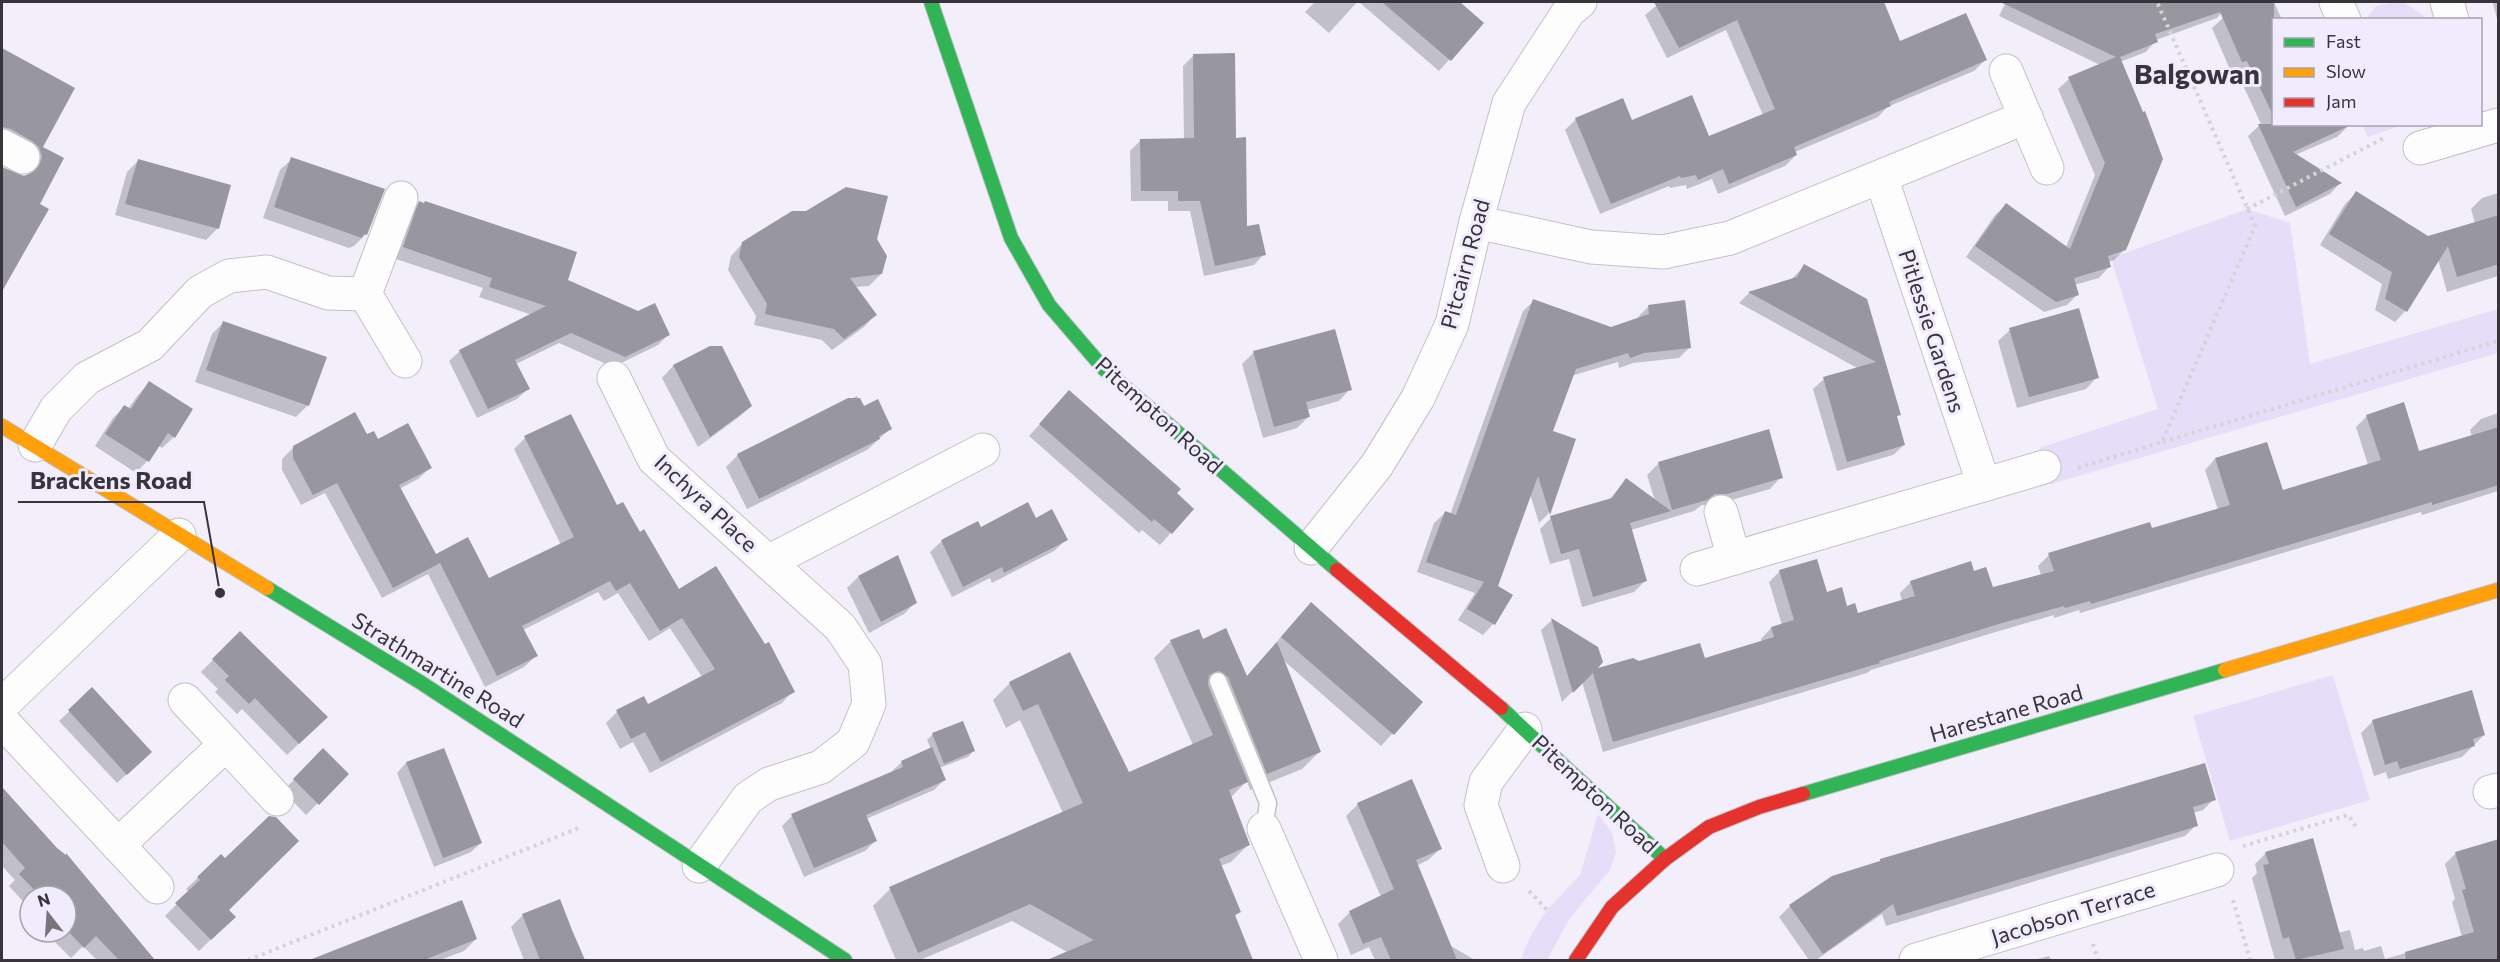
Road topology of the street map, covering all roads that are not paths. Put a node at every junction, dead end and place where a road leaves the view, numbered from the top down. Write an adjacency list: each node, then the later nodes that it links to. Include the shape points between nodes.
1 (931, 2): 25 (street, Pitempton Road, via 1011,238 1049,305 1104,369)
2 (2336, 2): 5 (street)
3 (2447, 2): 6 (street)
4 (1569, 5): 14 (street, Pitcairn Road, via 1509,103)
5 (2342, 18)
6 (2451, 18)
7 (2006, 71): 8 (street)
8 (2025, 117): 11 (street); 12 (street)
9 (2474, 126): 10 (street)
10 (2420, 148)
11 (2046, 168)
12 (1881, 177): 14 (street, via 1730,238 1663,252 1590,247); 22 (street, Pitlessie Gardens)
13 (401, 198): 15 (street)
14 (1476, 222): 25 (street, Pitcairn Road, via 1452,324 1419,398 1377,465)
15 (365, 294): 16 (street); 19 (street, via 328,293 267,272 229,276 200,292 150,345 87,378 56,409)
16 (405, 361)
17 (614, 378): 27 (street, Inchyra Place, via 654,459)
18 (2, 426): 19 (street, Strathmartine Road)
19 (35, 445): 24 (street, Strathmartine Road)
20 (983, 450): 27 (street, Inchyra Place)
21 (2044, 467): 22 (street)
22 (1984, 485): 26 (street)
23 (1721, 512): 26 (street)
24 (179, 535): 32 (street); 40 (street, Strathmartine Road, via 420,682)
25 (1311, 549): 34 (street, Pitempton Road)
26 (1734, 558): 28 (street)
27 (768, 562): 40 (street, Inchyra Place, via 840,627 865,664 869,704 853,742 821,767 769,784 748,798)
28 (1697, 569)
29 (2499, 590): 39 (street, Harestane Road, via 1759,807 1709,827)
30 (1218, 681): 37 (lane, via 1268,803)
31 (185, 700): 35 (street)
32 (2, 705)
33 (2, 720): 38 (street)
34 (1525, 729): 39 (street, Pitempton Road); 41 (street, Pitempton Road, via 1485,782 1481,805)
35 (226, 744): 36 (street); 38 (street)
36 (277, 800)
37 (1264, 829): 46 (street)
38 (118, 845): 43 (street)
39 (1665, 859): 47 (street, Harestane Road, via 1612,907)
40 (699, 866): 45 (street, Strathmartine Road)
41 (1503, 866)
42 (2224, 883): 44 (street, Jacobson Terrace)
43 (157, 887)
44 (1924, 959)
45 (845, 960)
46 (1321, 960)
47 (1576, 960)

